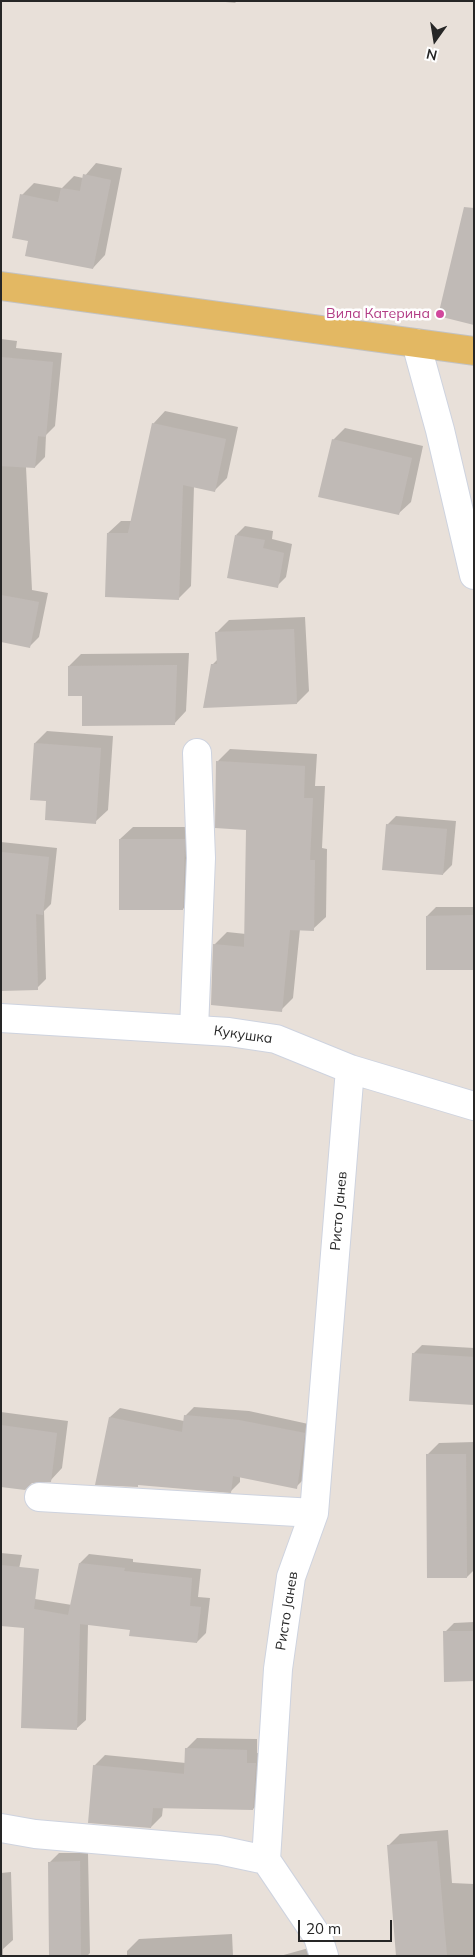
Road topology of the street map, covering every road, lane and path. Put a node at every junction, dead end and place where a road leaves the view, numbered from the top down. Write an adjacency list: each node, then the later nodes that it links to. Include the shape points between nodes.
1 (1, 286): 2 (main road)
2 (416, 343): 3 (main road); 4 (street)
3 (474, 352)
4 (474, 575)
5 (197, 753): 7 (street, via 201,858)
6 (1, 1018): 7 (street, Кукушка)
7 (194, 1030): 8 (street, Кукушка, via 276,1039)
8 (350, 1069): 9 (street, Кукушка); 11 (street, Ристо Јанев)
9 (474, 1106)
10 (39, 1497): 11 (street)
11 (314, 1512): 13 (street, Ристо Јанев, via 291,1577 278,1669)
12 (1, 1828): 13 (street, via 35,1834 219,1850)
13 (266, 1860): 14 (street, via 318,1937)
14 (324, 1956)

